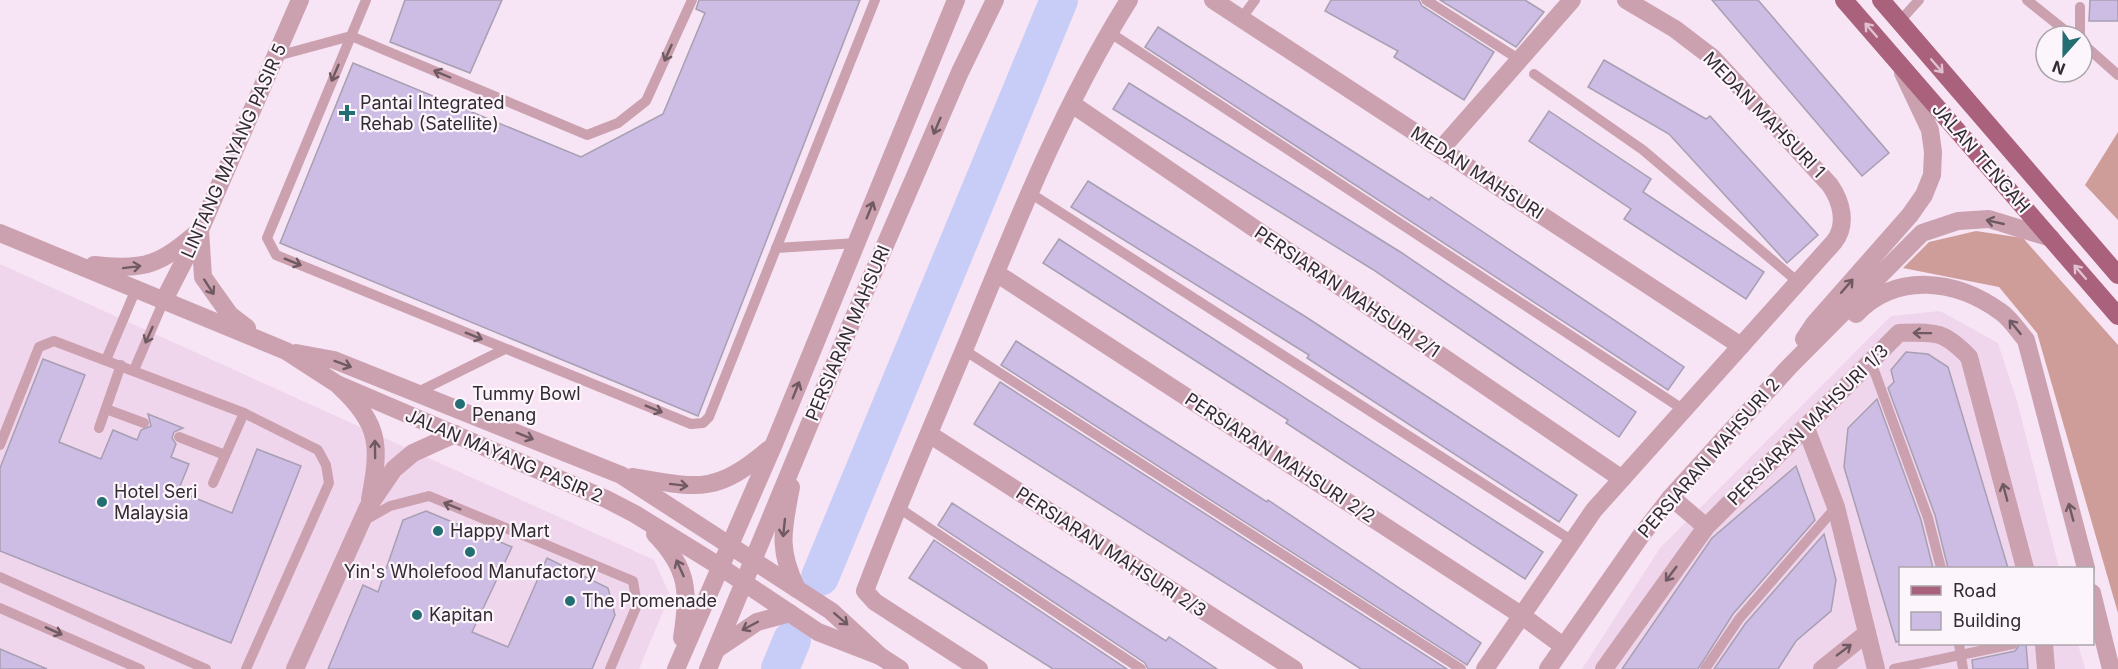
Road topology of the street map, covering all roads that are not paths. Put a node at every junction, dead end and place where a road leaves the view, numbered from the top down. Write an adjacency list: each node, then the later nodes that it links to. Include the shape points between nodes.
1 (300, 0): 27 (street, LINTANG MAYANG PASIR 5)
2 (366, 0): 24 (lane)
3 (692, 0): 24 (lane, one-way to 24, via 646,101 618,123 587,135)
4 (875, 0): 39 (lane)
5 (981, 0): 25 (street)
6 (995, 0): 25 (street, PERSIARAN MAHSURI)
7 (1129, 0): 23 (street)
8 (1213, 0): 19 (street, MEDAN MAHSURI)
9 (1255, 0): 19 (lane)
10 (1426, 0): 28 (lane)
11 (1572, 0): 28 (street)
12 (1626, 0): 43 (street, MEDAN MAHSURI 1, via 1675,29 1713,58 1830,184 1841,203 1841,230)
13 (1844, 0): 29 (main road, JALAN TENGAH, one-way to 13)
14 (1881, 0): 20 (main road, JALAN TENGAH)
15 (1919, 0): 20 (lane)
16 (2026, 0): 21 (lane)
17 (954, 2): 38 (street, PERSIARAN MAHSURI, one-way to 17)
18 (2080, 7): 22 (lane)
19 (1241, 19): 33 (street, MEDAN MAHSURI)
20 (1899, 22): 42 (main road, JALAN TENGAH, one-way to 42)
21 (2057, 24)
22 (2080, 24)
23 (1108, 32): 32 (street); 60 (lane)
24 (351, 36): 27 (lane); 49 (lane, one-way to 49, via 267,238 276,255)
25 (975, 42): 70 (street, PERSIARAN MAHSURI, one-way to 70)
26 (2094, 54): 31 (lane)
27 (277, 56): 35 (street, LINTANG MAYANG PASIR 5)
28 (1520, 60): 33 (street)
29 (1897, 61): 37 (main road, JALAN TENGAH); 55 (street, one-way to 29, via 1814,324 1910,215 1932,175 1930,130)
30 (1534, 75): 43 (lane, via 1642,150)
31 (2118, 75)
32 (1072, 104): 34 (street); 73 (street, PERSIARAN MAHSURI 2/1)
33 (1441, 149): 48 (street, MEDAN MAHSURI)
34 (1030, 193): 41 (street); 81 (lane)
35 (201, 230): 40 (street, one-way to 35, via 128,269 145,265 172,255); 45 (street, LINTANG MAYANG PASIR 5); 47 (street, one-way to 47, via 203,277 230,315)
36 (0, 232): 40 (street, JALAN MAYANG PASIR 2)
37 (2051, 238): 46 (main road, JALAN TENGAH, one-way to 37); 55 (street, one-way to 55, via 1989,219 1958,221 1922,233)
38 (857, 243): 39 (lane); 68 (street, PERSIARAN MAHSURI, one-way to 38)
39 (776, 248): 49 (lane, one-way to 39, via 691,424 703,423 709,417)
40 (74, 263): 44 (street, JALAN MAYANG PASIR 2)
41 (996, 273): 50 (street); 94 (street, PERSIARAN MAHSURI 2/2)
42 (2118, 275)
43 (1798, 282): 48 (street)
44 (136, 289): 45 (street, JALAN MAYANG PASIR 2); 52 (lane)
45 (164, 300): 47 (street, JALAN MAYANG PASIR 2); 56 (lane, one-way to 56)
46 (2118, 316)
47 (267, 343): 51 (street, JALAN MAYANG PASIR 2)
48 (1741, 346): 60 (street)
49 (505, 348): 58 (lane)
50 (964, 350): 66 (street); 113 (lane)
51 (286, 351): 57 (street, JALAN MAYANG PASIR 2); 58 (street, JALAN MAYANG PASIR 2, one-way to 58, via 334,360)
52 (106, 360): 54 (lane); 69 (lane, via 54,341 39,347)
53 (1871, 362): 64 (street, PERSIARAN MAHSURI 1/3); 85 (lane, via 1928,518); 86 (street, PERSIARAN MAHSURI 1/3, one-way to 53, via 1969,357 1950,337 1928,332 1899,333)
54 (121, 365): 56 (lane); 59 (lane)
55 (1788, 367): 75 (street, PERSIARAN MAHSURI 2); 87 (street, one-way to 55, via 2026,340 2004,314 1975,296 1942,286 1889,289 1867,302 1826,345)
56 (134, 370): 61 (lane)
57 (337, 384): 65 (street, JALAN MAYANG PASIR 2); 79 (street, one-way to 57, via 375,474 373,426 361,406)
58 (418, 392): 72 (street, JALAN MAYANG PASIR 2, one-way to 72)
59 (106, 409): 62 (lane); 63 (lane)
60 (1684, 410): 73 (street)
61 (244, 413): 71 (lane); 105 (lane, via 318,450 329,483)
62 (144, 423)
63 (99, 428)
64 (1806, 428): 76 (street); 80 (street, PERSIARAN MAHSURI 1/3)
65 (455, 434): 78 (street, JALAN MAYANG PASIR 2); 79 (street, via 414,453 393,469)
66 (929, 434): 77 (street); 112 (street, PERSIARAN MAHSURI 2/3)
67 (179, 437): 71 (lane)
68 (774, 444): 72 (street, one-way to 68, via 677,485 714,485 748,467); 82 (street, PERSIARAN MAHSURI)
69 (0, 445)
70 (798, 449): 83 (street, PERSIARAN MAHSURI); 90 (street, one-way to 90, via 782,546 785,565)
71 (225, 455): 74 (lane)
72 (621, 475): 82 (street, JALAN MAYANG PASIR 2)
73 (1622, 479): 81 (street)
74 (213, 483)
75 (1671, 497): 80 (street); 98 (street, PERSIARAN MAHSURI 2)
76 (1836, 507): 95 (street); 117 (lane, via 1739,619)
77 (899, 508): 110 (street, via 866,591 875,602); 111 (lane)
78 (635, 514): 84 (street, JALAN MAYANG PASIR 2); 102 (street, one-way to 78, via 687,603 682,571 669,548)
79 (364, 515): 106 (street); 107 (lane, one-way to 79, via 637,605 633,581 429,496)
80 (1706, 527): 116 (street, PERSIARAN MAHSURI 1/3, one-way to 116)
81 (1571, 540): 94 (street)
82 (728, 546): 83 (street, JALAN MAYANG PASIR 2); 84 (street, PERSIARAN MAHSURI)
83 (751, 560): 89 (street, PERSIARAN MAHSURI); 90 (street, JALAN MAYANG PASIR 2)
84 (719, 566): 89 (street, JALAN MAYANG PASIR 2); 102 (street, PERSIARAN MAHSURI)
85 (1941, 567)
86 (2025, 567)
87 (2086, 567)
88 (0, 577): 104 (lane)
89 (743, 583): 93 (street, JALAN MAYANG PASIR 2); 100 (street, PERSIARAN MAHSURI)
90 (797, 589): 101 (street, JALAN MAYANG PASIR 2, one-way to 101, via 841,618)
91 (2094, 601): 123 (street)
92 (0, 608): 103 (lane, one-way to 103)
93 (790, 613): 100 (street, one-way to 100, via 757,622); 101 (street, JALAN MAYANG PASIR 2, via 818,632)
94 (1521, 615): 98 (street, PERSIARAN MAHSURI 2/2); 114 (street)
95 (1867, 633): 118 (street, one-way to 95); 119 (street)
96 (2003, 645): 99 (lane)
97 (2044, 645): 122 (street)
98 (1563, 646): 115 (street, PERSIARAN MAHSURI 2)
99 (1961, 649): 120 (lane); 121 (lane)
100 (716, 651): 108 (street, PERSIARAN MAHSURI)
101 (880, 656): 109 (street)
102 (677, 668)
103 (140, 669)
104 (206, 669)
105 (246, 669)
106 (295, 669)
107 (610, 669)
108 (708, 669)
109 (900, 669)
110 (979, 669)
111 (1141, 669)
112 (1294, 669)
113 (1461, 669)
114 (1485, 669)
115 (1548, 669)
116 (1604, 669)
117 (1705, 669)
118 (1822, 669)
119 (1876, 669)
120 (1894, 669)
121 (1963, 669)
122 (2046, 669)
123 (2112, 669)

